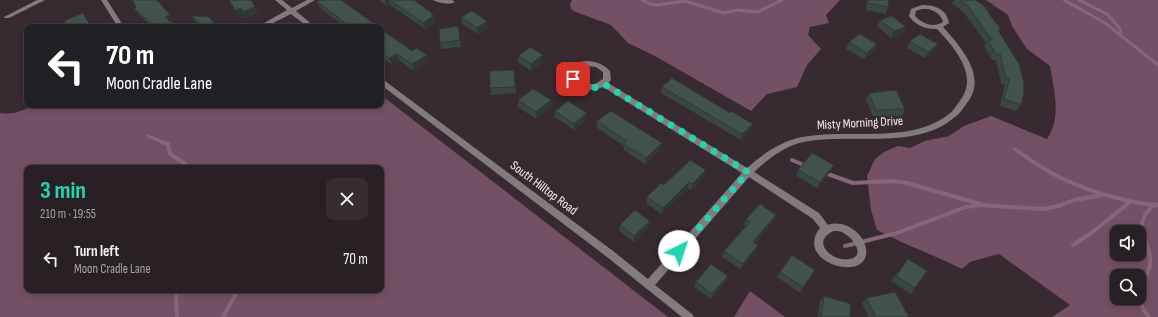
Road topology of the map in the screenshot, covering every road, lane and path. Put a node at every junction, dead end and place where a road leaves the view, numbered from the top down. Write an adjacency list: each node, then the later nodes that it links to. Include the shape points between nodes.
1 (42, 0): 8 (street)
2 (104, 0): 9 (street)
3 (278, 0): 7 (street)
4 (312, 0): 7 (street)
5 (436, 0): 6 (street)
6 (452, 2)
7 (292, 11): 10 (street); 11 (street)
8 (8, 17)
9 (119, 24)
10 (266, 24)
11 (308, 24)
12 (939, 27): 12 (street, via 946,23 941,12 928,7 913,10 912,16 917,22); 15 (street, Misty Morning Drive, via 957,46 968,64 971,79 969,94 962,107 949,118 928,129 904,134 882,137 822,136 800,140 784,145 766,156)
13 (384, 83): 17 (street, South Hilltop Road)
14 (604, 84): 14 (street, via 607,80 606,71 598,65 586,64 573,72 575,83 584,88 595,88); 15 (street)
15 (748, 172): 16 (street, via 816,216); 17 (street, Misty Morning Drive)
16 (826, 229): 16 (street, via 818,242 823,254 829,259 850,264 861,257 862,245 854,234 840,227)
17 (649, 285): 18 (street, South Hilltop Road)
18 (689, 317)

